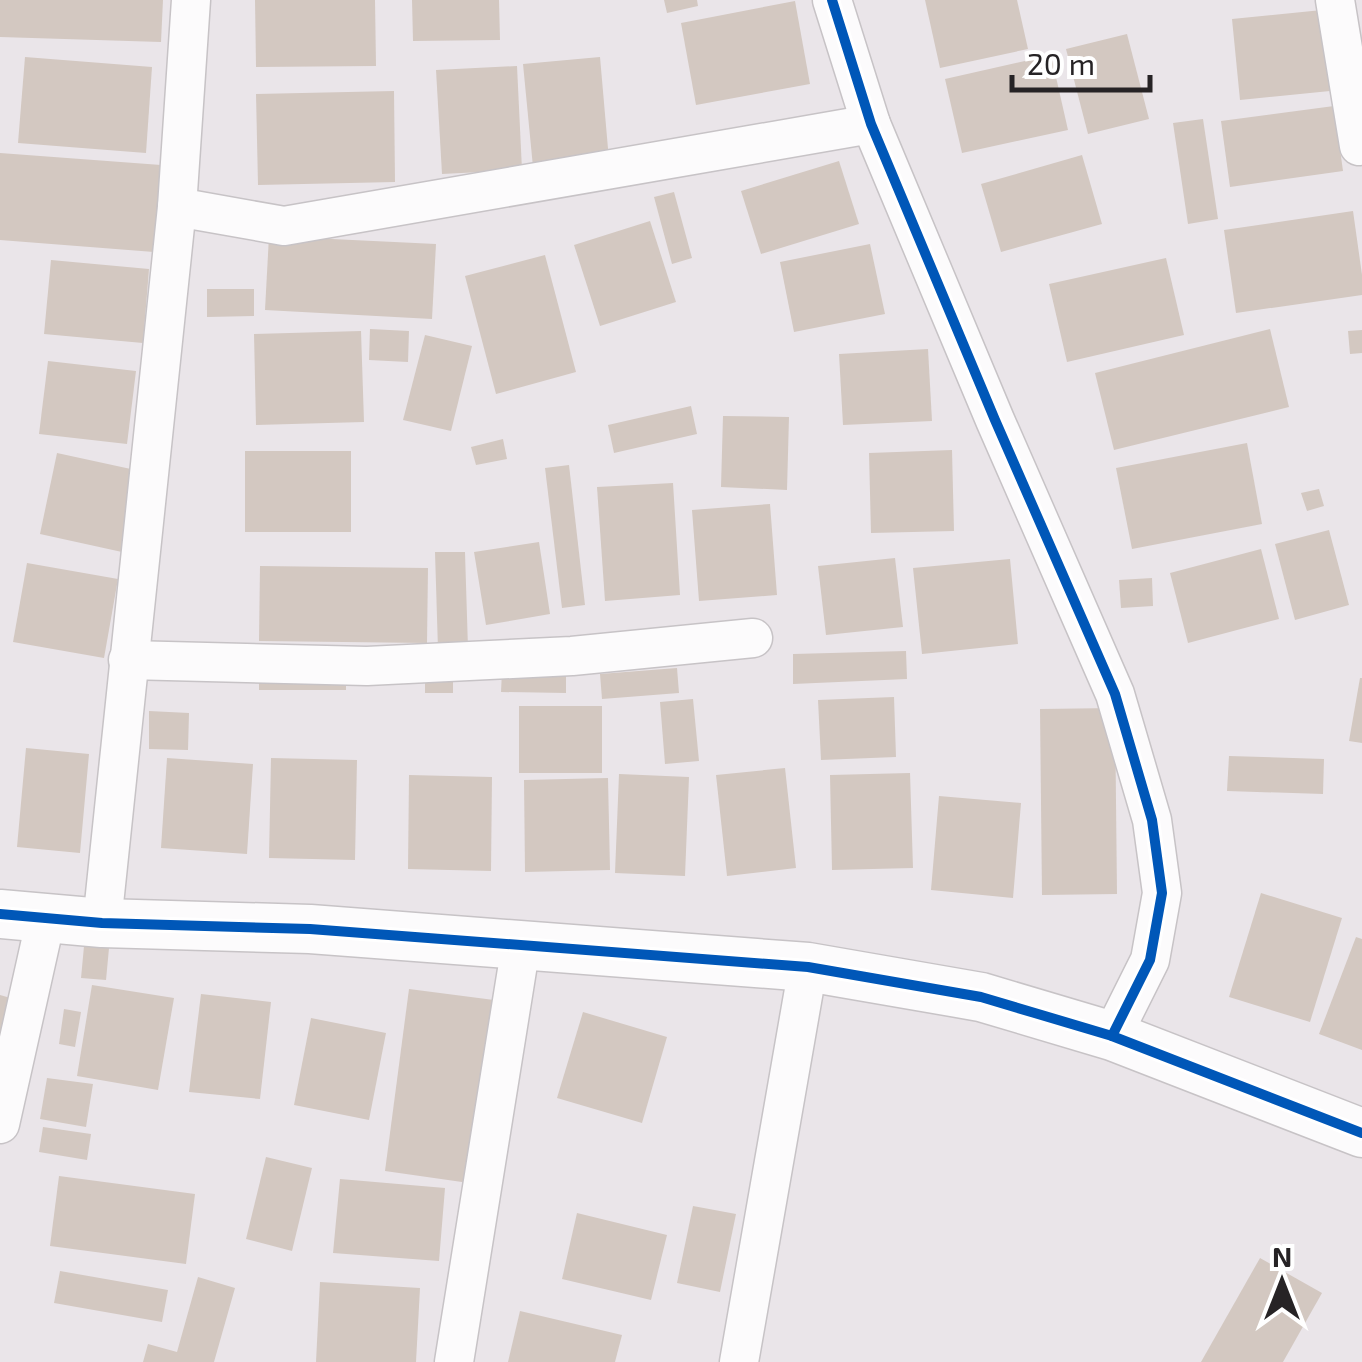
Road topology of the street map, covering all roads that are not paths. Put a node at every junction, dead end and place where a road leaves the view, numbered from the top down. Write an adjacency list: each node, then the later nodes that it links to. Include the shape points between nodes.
1 (191, 0): 6 (street)
2 (832, 0): 4 (street)
3 (1336, 0): 5 (street)
4 (871, 124): 6 (street, via 284,226); 13 (street, via 1115,694 1152,820 1162,893 1150,960)
5 (1359, 146)
6 (177, 207): 8 (street)
7 (752, 638): 8 (street, via 367,666)
8 (128, 660): 10 (street)
9 (23, 916): 10 (street); 14 (street)
10 (102, 923): 11 (street)
11 (521, 945): 12 (street); 16 (street)
12 (808, 967): 13 (street, via 980,998); 17 (street)
13 (1112, 1036): 15 (street)
14 (0, 1124)
15 (1362, 1133)
16 (454, 1362)
17 (739, 1362)

